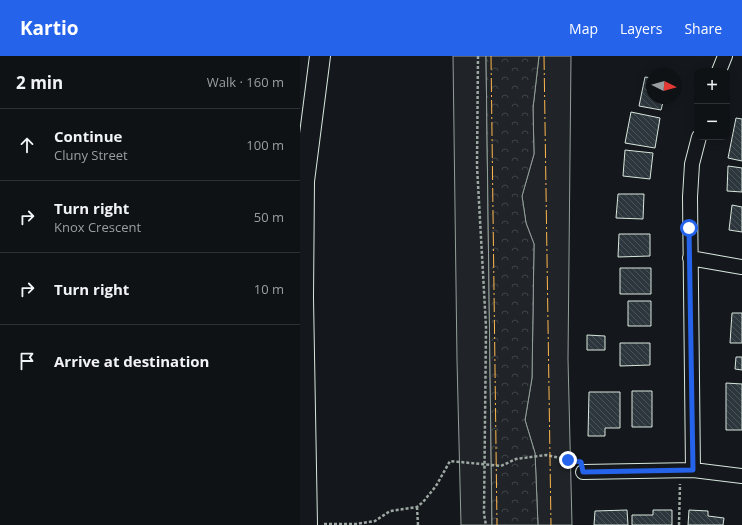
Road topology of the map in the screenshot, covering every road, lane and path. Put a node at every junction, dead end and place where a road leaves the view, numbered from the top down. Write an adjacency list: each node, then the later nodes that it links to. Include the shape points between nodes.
1 (320, 56): 14 (street, via 304,181 303,298)
2 (478, 56): 8 (path, via 477,166 486,327)
3 (725, 56): 4 (street)
4 (720, 68)
5 (698, 140): 6 (street, via 692,164)
6 (690, 258): 7 (street); 9 (street)
7 (742, 267)
8 (485, 465): 10 (path, via 501,466 516,459 546,455 581,462); 13 (path, via 450,461 436,486); 16 (path)
9 (693, 470): 10 (street); 11 (street)
10 (583, 472)
11 (742, 476)
12 (680, 483): 17 (path)
13 (416, 507): 14 (path, via 390,511 376,521); 15 (path)
14 (315, 525)
15 (418, 525)
16 (486, 525)
17 (679, 525)

